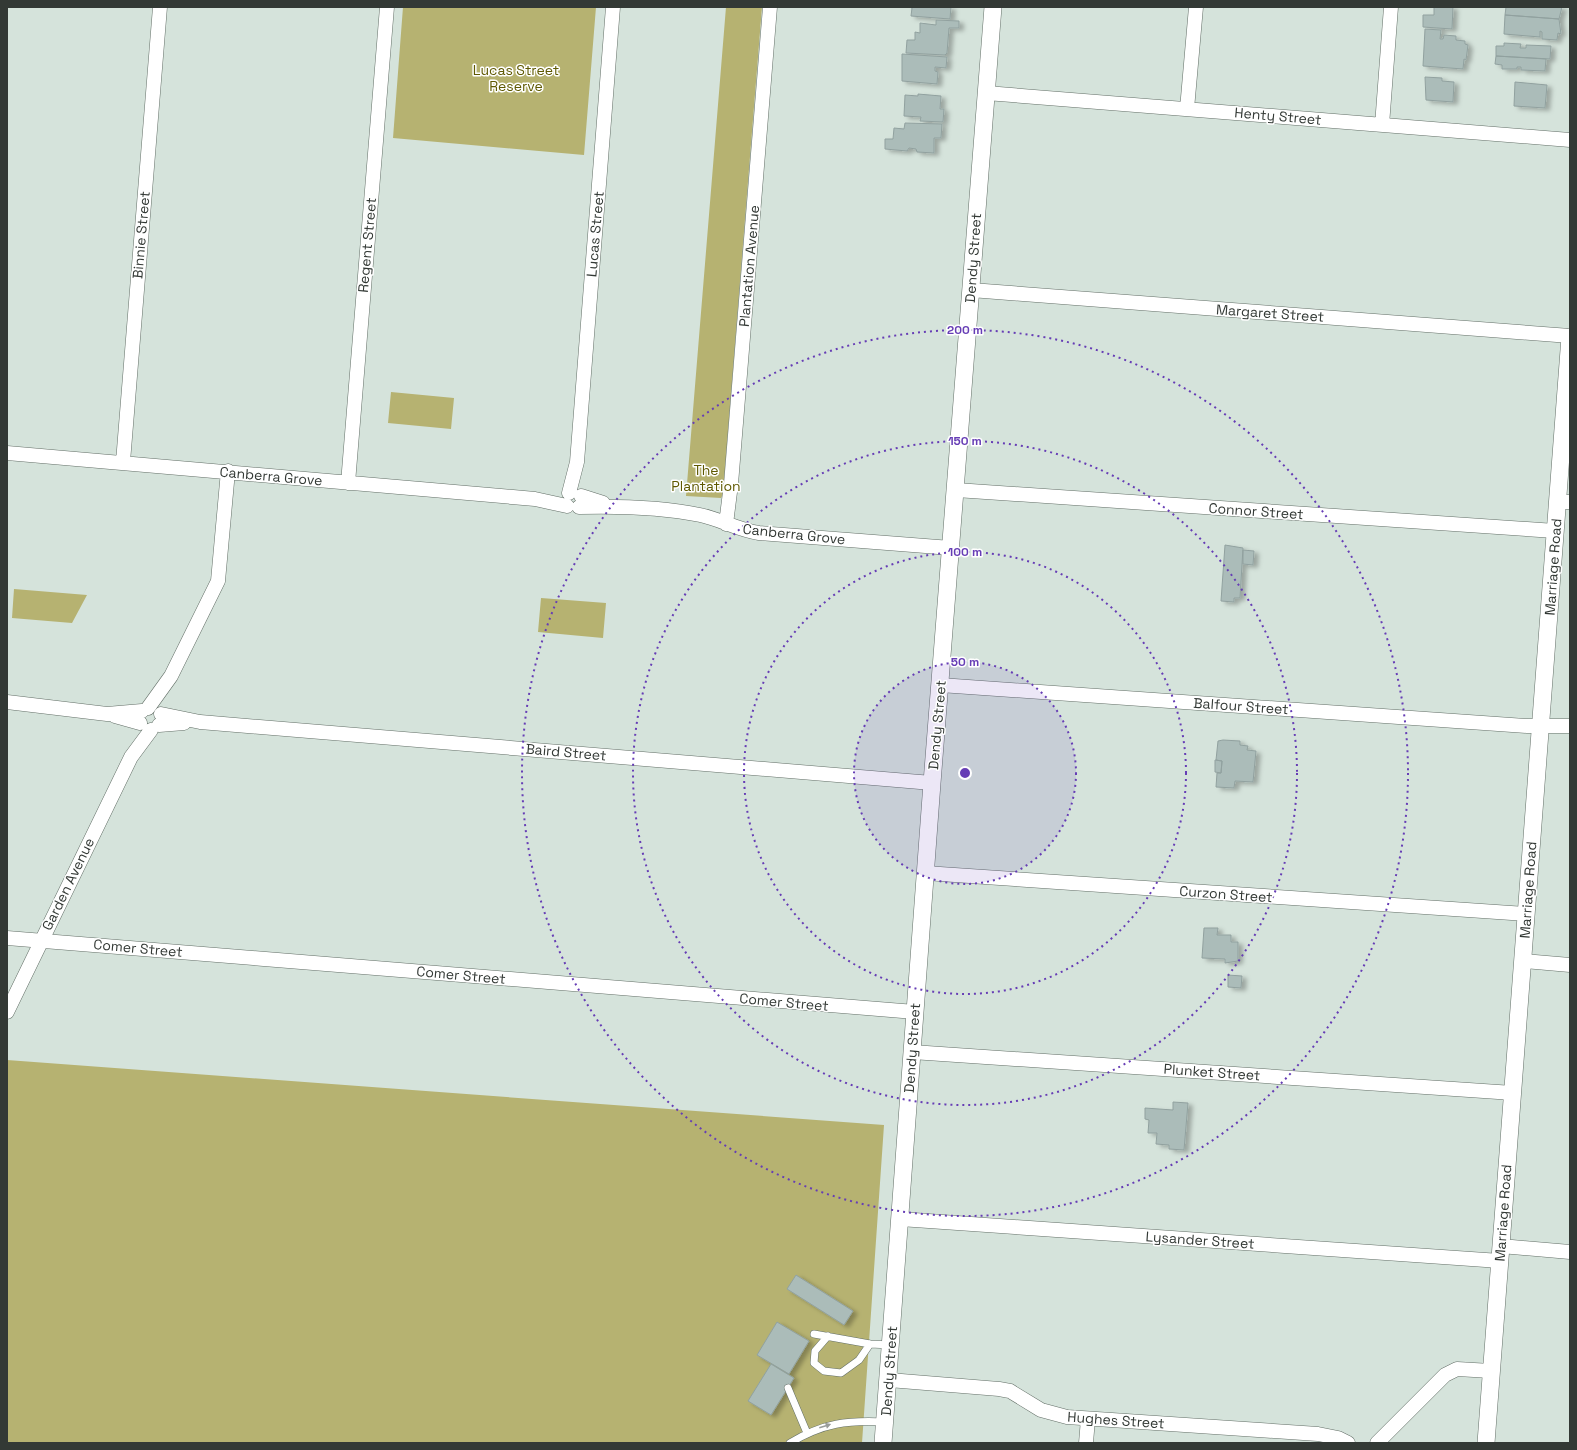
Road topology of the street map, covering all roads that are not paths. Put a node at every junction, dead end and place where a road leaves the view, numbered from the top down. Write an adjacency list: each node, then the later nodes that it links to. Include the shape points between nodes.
1 (160, 7): 15 (street, Binnie Street)
2 (387, 7): 17 (street, Regent Street)
3 (613, 7): 19 (street, Lucas Street)
4 (770, 7): 21 (street, Plantation Avenue, via 732,484)
5 (993, 7): 8 (street, Dendy Street)
6 (1196, 7): 9 (street)
7 (1391, 7): 10 (street)
8 (986, 93): 9 (street, Henty Street); 12 (street, Dendy Street)
9 (1187, 108): 10 (street, Henty Street)
10 (1382, 125): 11 (street, Henty Street)
11 (1570, 140)
12 (971, 290): 13 (street, Margaret Street); 18 (street, Dendy Street)
13 (1570, 337): 20 (street, Marriage Road)
14 (7, 453): 15 (street, Canberra Grove)
15 (123, 462): 16 (street, Canberra Grove)
16 (228, 472): 17 (street, Canberra Grove); 26 (street, Garden Avenue, via 218,581)
17 (348, 483): 19 (street, Canberra Grove, via 536,499)
18 (956, 490): 22 (street, Connor Street); 23 (street, Dendy Street)
19 (574, 499): 21 (street, Canberra Grove, via 700,515)
20 (1564, 502): 22 (street, Marriage Road)
21 (726, 524): 23 (street, Canberra Grove, via 748,532)
22 (1555, 531): 27 (street, Marriage Road)
23 (951, 548): 24 (street, Dendy Street)
24 (940, 685): 27 (street, Balfour Street); 29 (street, Dendy Street)
25 (7, 702): 26 (street, Baird Street)
26 (150, 719): 29 (street, Baird Street); 33 (street, Garden Avenue)
27 (1541, 725): 28 (street, Balfour Street); 31 (street, Marriage Road)
28 (1570, 726)
29 (932, 783): 30 (street, Dendy Street)
30 (926, 873): 31 (street, Curzon Street); 37 (street, Dendy Street)
31 (1526, 914): 34 (street, Marriage Road)
32 (7, 938): 33 (street, Comer Street)
33 (41, 940): 36 (street, Garden Avenue); 37 (street, Comer Street)
34 (1523, 961): 35 (street); 39 (street, Marriage Road)
35 (1570, 965)
36 (7, 1012)
37 (915, 1012): 38 (street, Dendy Street)
38 (912, 1052): 39 (street, Plunket Street); 40 (street, Dendy Street)
39 (1513, 1093): 42 (street, Marriage Road)
40 (900, 1219): 42 (street, Lysander Street); 46 (street, Dendy Street)
41 (1570, 1252): 42 (street, Lysander Street)
42 (1500, 1254): 47 (street, Marriage Road)
43 (814, 1334): 44 (lane)
44 (828, 1336): 45 (lane); 45 (lane, via 815,1351 814,1363 824,1371 841,1373 859,1360)
45 (870, 1344): 46 (lane)
46 (891, 1345): 48 (street, Dendy Street)
47 (1491, 1371): 57 (street, via 1457,1369 1445,1375); 58 (street, Marriage Road)
48 (888, 1380): 50 (street, Hughes Street, via 1000,1389 1010,1391 1041,1410 1068,1417); 51 (street, Dendy Street)
49 (788, 1388): 52 (lane)
50 (1088, 1418): 55 (street); 56 (street, Hughes Street, via 1318,1434)
51 (885, 1422): 52 (lane, one-way to 51, via 830,1424); 54 (street, Dendy Street)
52 (807, 1433): 53 (lane)
53 (790, 1443)
54 (884, 1443)
55 (1086, 1443)
56 (1348, 1443)
57 (1377, 1443)
58 (1486, 1443)

